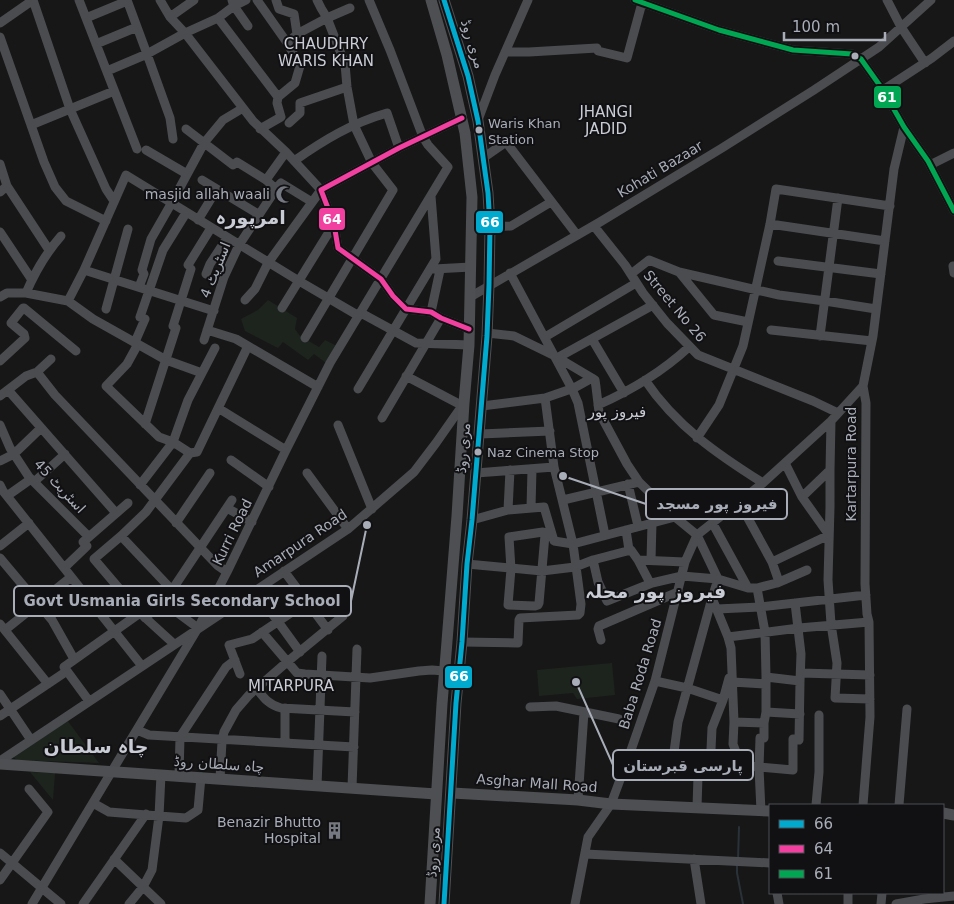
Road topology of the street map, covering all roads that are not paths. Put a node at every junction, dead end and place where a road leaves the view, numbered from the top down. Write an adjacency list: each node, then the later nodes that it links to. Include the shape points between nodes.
1 (33, 0): 24 (street); 44 (street)
2 (79, 0): 21 (street)
3 (127, 0): 21 (street); 26 (street)
4 (160, 0): 20 (street)
5 (194, 0): 17 (street)
6 (246, 0): 18 (street)
7 (257, 0): 33 (street)
8 (276, 0): 29 (street, via 279,8 294,14)
9 (317, 0): 23 (street)
10 (369, 0): 53 (street)
11 (431, 0): 45 (main road, مری روڈ)
12 (444, 0): 46 (main road, مری روڈ)
13 (528, 0): 34 (street)
14 (887, 0): 27 (street)
15 (931, 0): 27 (street, Kohati Bazaar)
16 (639, 1): 34 (street, via 627,58 597,50); 36 (street, via 719,30 793,50 852,54)
17 (183, 3): 20 (street)
18 (233, 3): 22 (street); 25 (street)
19 (350, 8): 23 (street)
20 (170, 17): 28 (street)
21 (86, 18): 32 (street)
22 (218, 18): 28 (street); 42 (street)
23 (327, 18): 29 (street); 39 (street, via 345,64)
24 (0, 22)
25 (248, 26)
26 (137, 27): 32 (street); 35 (street)
27 (901, 27): 36 (street, Kohati Bazaar); 37 (street)
28 (185, 33): 35 (street); 43 (street)
29 (297, 34): 33 (street)
30 (0, 37): 48 (street)
31 (954, 41): 37 (street)
32 (96, 44): 38 (street)
33 (288, 44): 42 (street, via 300,66 296,83)
34 (505, 52): 46 (street)
35 (147, 54): 38 (street); 54 (street, via 170,118)
36 (861, 59): 40 (street); 85 (street, Kohati Bazaar)
37 (925, 63): 40 (street)
38 (107, 70): 41 (street)
39 (347, 87): 47 (street, via 300,103 300,113); 49 (street)
40 (883, 90): 50 (street)
41 (114, 91): 44 (street); 64 (street, via 141,149)
42 (278, 97): 51 (street, via 281,117)
43 (243, 108): 51 (street); 55 (street, via 223,120)
44 (70, 109): 48 (street); 73 (street)
45 (462, 118): 53 (street); 100 (main road, مری روڈ, via 472,197)
46 (478, 120): 59 (main road, مری روڈ)
47 (289, 123)
48 (31, 124): 82 (street, via 55,187 66,201)
49 (354, 125): 56 (street, via 387,113); 60 (street); 62 (street)
50 (904, 127): 63 (street); 77 (street, Kartarpura Road, via 894,169)
51 (260, 128): 57 (street)
52 (186, 129): 55 (street)
53 (423, 136): 56 (street); 71 (street, Kurri Road, via 448,167)
54 (173, 139)
55 (204, 143): 64 (street); 66 (street, via 233,165 237,162)
56 (399, 148): 62 (street)
57 (286, 152): 60 (street); 66 (street)
58 (954, 153): 63 (street)
59 (483, 158): 75 (street, via 506,142); 86 (main road, مری روڈ)
60 (294, 161): 70 (street)
61 (0, 164): 67 (street)
62 (372, 164): 70 (street); 97 (street, via 394,190)
63 (930, 165): 78 (street)
64 (187, 174): 76 (street)
65 (202, 180): 68 (street)
66 (266, 180): 69 (street)
67 (4, 189): 96 (street)
68 (217, 189): 80 (street); 81 (street)
69 (276, 189): 74 (street, via 281,183); 80 (street, اسٹریٹ 4)
70 (321, 190): 74 (street); 83 (street)
71 (431, 195): 102 (street); 111 (street, Kurri Road)
72 (838, 198): 77 (street); 84 (street, via 776,189); 90 (street)
73 (114, 202): 76 (street, via 126,175); 82 (street)
74 (312, 202): 99 (street)
75 (551, 202): 86 (street, via 511,226); 91 (street)
76 (171, 204): 79 (street); 115 (street, via 151,239)
77 (890, 206): 94 (street, Kartarpura Road)
78 (954, 211)
79 (186, 212): 81 (street); 116 (street, via 162,250)
80 (258, 214): 95 (street, اسٹریٹ 4)
81 (198, 220): 87 (street)
82 (106, 221): 103 (street)
83 (334, 224): 97 (street, via 338,248); 112 (street)
84 (770, 224): 90 (street); 117 (street)
85 (594, 226): 91 (street, Kohati Bazaar); 107 (street, Street No 26)
86 (490, 227): 114 (main road, مری روڈ)
87 (211, 228): 93 (street); 122 (street, via 190,267)
88 (128, 229): 110 (street)
89 (0, 232): 109 (street)
90 (833, 234): 94 (street); 101 (street)
91 (577, 235): 105 (street, Kohati Bazaar)
92 (61, 236): 96 (street)
93 (227, 238): 95 (street); 106 (street)
94 (885, 241): 108 (street, Kartarpura Road)
95 (239, 245): 99 (street); 131 (street, اسٹریٹ 4, via 224,276)
96 (49, 250): 109 (street)
97 (353, 259): 111 (street); 121 (street)
98 (778, 261): 101 (street)
99 (268, 263): 112 (street); 123 (street, via 255,289)
100 (471, 267): 102 (street); 120 (main road, مری روڈ)
101 (829, 268): 108 (street); 125 (street)
102 (435, 269): 129 (street); 132 (street)
103 (84, 270): 110 (street); 124 (street)
104 (679, 272): 107 (street, via 648,260); 117 (street); 135 (street, via 714,315)
105 (510, 273): 114 (street, Kohati Bazaar); 142 (street)
106 (206, 274)
107 (631, 274): 113 (street, Street No 26)
108 (881, 274): 130 (street, Kartarpura Road)
109 (32, 280): 118 (street)
110 (114, 280): 115 (street); 128 (street)
111 (381, 280): 129 (street); 133 (street, Kurri Road)
112 (299, 281): 121 (street); 127 (street)
113 (636, 283): 126 (street, Street No 26); 142 (street)
114 (489, 285): 120 (street, Kohati Bazaar); 140 (main road, مری روڈ)
115 (139, 288): 116 (street)
116 (149, 290): 122 (street); 147 (street, via 140,318 145,319)
117 (755, 290): 125 (street); 135 (street)
118 (26, 293): 119 (street, via 7,293); 124 (street)
119 (0, 297)
120 (470, 297): 136 (main road, مری روڈ)
121 (329, 298): 133 (street); 143 (street)
122 (180, 300): 131 (street); 156 (street)
123 (244, 300)
124 (68, 301): 147 (street)
125 (824, 301): 130 (street); 141 (street)
126 (653, 305): 144 (street); 151 (street, Street No 26)
127 (282, 308)
128 (106, 309)
129 (406, 309): 132 (street); 138 (street)
130 (876, 309): 146 (street, Kartarpura Road)
131 (214, 310): 137 (street, اسٹریٹ 4)
132 (431, 312): 134 (street)
133 (360, 314): 138 (street); 165 (street, Kurri Road)
134 (440, 318): 136 (street); 148 (street)
135 (748, 322): 158 (street)
136 (469, 329): 149 (main road, مری روڈ)
137 (207, 330): 145 (street, اسٹریٹ 4); 150 (street)
138 (393, 330): 148 (street, via 416,343); 166 (street)
139 (771, 330): 141 (street)
140 (487, 333): 154 (street, via 514,336); 174 (main road, مری روڈ)
141 (820, 336): 146 (street)
142 (544, 337): 154 (street)
143 (304, 338)
144 (592, 339): 154 (street); 169 (street)
145 (204, 340)
146 (872, 341): 164 (street, Kartarpura Road)
147 (136, 343): 156 (street); 179 (street, via 127,364 106,386)
148 (426, 343): 149 (street); 161 (street)
149 (469, 345): 172 (main road, مری روڈ)
150 (248, 346): 165 (street); 175 (street)
151 (688, 347): 158 (street, Street No 26, via 698,355); 163 (street)
152 (215, 348): 160 (street)
153 (76, 351): 157 (street, via 23,308 11,323 25,338)
154 (556, 357): 162 (street); 167 (street)
155 (51, 359): 159 (street)
156 (166, 360): 160 (street); 179 (street)
157 (0, 361)
158 (734, 370): 176 (street, Street No 26); 185 (street, via 720,405)
159 (36, 372): 168 (street); 205 (street)
160 (202, 373): 186 (street)
161 (406, 376): 172 (street); 177 (street)
162 (592, 378): 167 (street); 173 (street)
163 (645, 380): 169 (street); 185 (street)
164 (863, 386): 176 (street); 265 (street, Kartarpura Road, via 866,403)
165 (318, 387): 187 (street, Kurri Road)
166 (358, 389)
167 (572, 389): 171 (street); 208 (street, via 578,403)
168 (8, 390): 170 (street); 182 (street)
169 (624, 393): 173 (street)
170 (0, 396)
171 (545, 398): 174 (street); 183 (street)
172 (462, 404): 217 (street, Amarpura Road, via 414,472); 299 (main road, مری روڈ, via 458,516)
173 (598, 405): 202 (street)
174 (482, 406): 184 (main road, مری روڈ)
175 (218, 408): 187 (street); 188 (street, via 197,452)
176 (838, 413): 178 (street)
177 (382, 418)
178 (831, 422): 193 (street); 197 (street)
179 (145, 424): 186 (street, via 159,437)
180 (0, 425): 189 (street, اسٹریٹ 45)
181 (338, 425): 217 (street)
182 (41, 428): 189 (street); 190 (street)
183 (550, 431): 184 (street); 194 (street)
184 (480, 434): 200 (main road, مری روڈ)
185 (697, 438): 203 (street)
186 (173, 442): 188 (street); 205 (street)
187 (286, 450): 207 (street, Kurri Road)
188 (190, 453): 213 (street)
189 (14, 454): 192 (street); 201 (street, اسٹریٹ 45)
190 (65, 454): 201 (street); 220 (street)
191 (231, 460): 207 (street)
192 (0, 461)
193 (785, 463): 203 (street); 210 (street)
194 (554, 467): 195 (street); 212 (street)
195 (532, 468): 196 (street); 218 (street)
196 (510, 470): 200 (street); 219 (street)
197 (830, 470): 210 (street); 233 (street)
198 (210, 473): 225 (street)
199 (307, 473): 229 (street)
200 (476, 473): 222 (main road, مری روڈ)
201 (33, 480): 209 (street); 235 (street, اسٹریٹ 45)
202 (639, 482): 204 (street); 221 (street)
203 (762, 483): 214 (street)
204 (628, 484): 208 (street); 228 (street)
205 (140, 485): 213 (street)
206 (0, 486): 209 (street)
207 (269, 487): 223 (street, Kurri Road)
208 (596, 491): 212 (street); 231 (street)
209 (7, 496): 224 (street)
210 (802, 497): 233 (street)
211 (232, 500): 216 (street)
212 (563, 500): 236 (street)
213 (155, 501): 225 (street); 234 (street)
214 (739, 502): 227 (street); 247 (street)
215 (128, 503): 220 (street)
216 (227, 508): 223 (street); 238 (street)
217 (372, 508): 229 (street, Amarpura Road)
218 (531, 508): 219 (street); 236 (street, via 544,507 554,542)
219 (508, 510): 222 (street)
220 (116, 513): 235 (street)
221 (675, 517): 226 (street); 232 (street)
222 (472, 520): 248 (main road, مری روڈ)
223 (252, 522): 255 (street, Kurri Road)
224 (29, 523): 237 (street); 250 (street)
225 (176, 523): 238 (street)
226 (652, 523): 228 (street); 245 (street)
227 (713, 524): 232 (street); 261 (street)
228 (638, 526): 230 (street)
229 (348, 528): 253 (street, Amarpura Road)
230 (626, 530): 231 (street); 240 (street)
231 (605, 535): 236 (street)
232 (697, 535): 246 (street, Baba Roda Road); 258 (street)
233 (828, 535): 247 (street); 267 (street)
234 (121, 536): 242 (street); 262 (street)
235 (89, 537): 239 (street)
236 (573, 544): 249 (street)
237 (0, 546)
238 (200, 547): 255 (street); 262 (street)
239 (84, 548): 242 (street); 250 (street)
240 (629, 550): 243 (street); 244 (street)
241 (0, 558): 270 (street)
242 (94, 558): 274 (street)
243 (592, 560): 249 (street); 260 (street, via 607,601)
244 (638, 560): 245 (street); 260 (street)
245 (650, 560): 246 (street)
246 (685, 562): 256 (street, Baba Roda Road)
247 (772, 562): 259 (street)
248 (467, 564): 251 (street); 288 (main road, مری روڈ)
249 (575, 566): 254 (street); 288 (street, via 581,604 579,615 520,618 518,643)
250 (64, 568): 257 (street)
251 (511, 569): 254 (street); 254 (street, via 507,602 510,606 538,605); 254 (street, via 509,537 543,532)
252 (807, 570): 259 (street)
253 (284, 571): 263 (street, Amarpura Road); 269 (street)
254 (542, 571)
255 (227, 572): 280 (street, Kurri Road)
256 (682, 576): 258 (street); 260 (street); 264 (street, Baba Roda Road)
257 (71, 577): 270 (street); 283 (street)
258 (718, 579): 261 (street); 266 (street)
259 (777, 583): 261 (street)
260 (650, 584)
261 (753, 588): 272 (street)
262 (172, 590): 268 (street)
263 (255, 590): 276 (street); 280 (street, Amarpura Road)
264 (678, 592): 287 (street, via 600,626); 306 (street, Baba Roda Road)
265 (866, 595): 267 (street); 277 (street, Kartarpura Road)
266 (712, 598): 273 (street); 310 (street)
267 (829, 600): 271 (street); 278 (street)
268 (163, 602): 274 (street); 280 (street)
269 (307, 602): 276 (street); 282 (street)
270 (38, 603): 279 (street); 293 (street, via 52,620)
271 (795, 603): 272 (street); 281 (street)
272 (760, 607): 273 (street); 285 (street)
273 (717, 609): 286 (street)
274 (143, 616): 283 (street); 289 (street)
275 (343, 616): 282 (street)
276 (278, 621): 284 (street); 291 (street)
277 (869, 622): 278 (street); 303 (street, Kartarpura Road)
278 (831, 624): 281 (street); 301 (street)
279 (2, 627): 309 (street)
280 (198, 628): 289 (street, Amarpura Road); 330 (street, Kurri Road)
281 (798, 628): 285 (street); 304 (street)
282 (328, 630): 291 (street)
283 (113, 632): 293 (street); 297 (street)
284 (262, 632): 294 (street, via 252,639 229,645); 295 (street)
285 (765, 632): 286 (street); 307 (street)
286 (728, 637): 296 (street)
287 (602, 640)
288 (462, 642): 350 (main road, مری روڈ)
289 (174, 644): 297 (street, Amarpura Road)
290 (357, 649): 305 (street)
291 (300, 652): 295 (street)
292 (322, 656): 302 (street)
293 (74, 659): 298 (street, via 64,667)
294 (235, 660): 300 (street); 331 (street, via 226,667)
295 (287, 662): 302 (street, via 297,673); 311 (street)
296 (732, 665): 308 (street); 314 (street)
297 (142, 666): 315 (street, Amarpura Road)
298 (67, 671): 309 (street); 315 (street)
299 (444, 671): 305 (street); 351 (main road, مری روڈ)
300 (240, 674)
301 (836, 674): 303 (street); 304 (street); 313 (street, via 835,698)
302 (322, 675): 305 (street); 320 (street)
303 (870, 675): 313 (street, Kartarpura Road)
304 (801, 677): 307 (street); 324 (street)
305 (357, 678): 321 (street)
306 (655, 680): 310 (street); 339 (street, Baba Roda Road)
307 (766, 681): 308 (street); 323 (street)
308 (732, 682): 328 (street)
309 (48, 684): 318 (street)
310 (687, 688): 314 (street); 337 (street)
311 (256, 689): 317 (street, via 267,702); 332 (street, via 236,710)
312 (0, 694): 318 (street)
313 (870, 699): 356 (street, Kartarpura Road)
314 (723, 700): 338 (street, via 712,728)
315 (89, 701): 333 (street, Amarpura Road)
316 (530, 707): 322 (street, via 556,706)
317 (285, 708): 320 (street); 334 (street)
318 (10, 709): 326 (street); 333 (street)
319 (907, 709): 357 (street)
320 (320, 710): 321 (street); 335 (street)
321 (355, 712): 336 (street)
322 (584, 712): 327 (street); 352 (street)
323 (766, 712): 324 (street); 329 (street)
324 (800, 714): 341 (street, via 799,740 794,739 793,770)
325 (819, 715): 355 (street)
326 (0, 716)
327 (619, 719)
328 (734, 722): 329 (street); 341 (street, via 736,752 742,755 748,766)
329 (764, 723): 341 (street)
330 (137, 730): 331 (street, via 149,735); 342 (street, Kurri Road)
331 (180, 737): 332 (street); 344 (street)
332 (222, 739): 334 (street); 346 (street)
333 (31, 740): 340 (street, Amarpura Road)
334 (285, 743): 335 (street)
335 (319, 745): 336 (street); 347 (street)
336 (354, 747): 348 (street)
337 (673, 754): 338 (street); 339 (street, via 671,768)
338 (710, 757): 358 (street, via 710,771 698,776)
339 (626, 762): 354 (street, Baba Roda Road)
340 (0, 763): 342 (main road, چاہ سلطان روڈ)
341 (759, 768): 359 (street)
342 (112, 771): 343 (main road, چاہ سلطان روڈ); 353 (street, Kurri Road)
343 (161, 775): 344 (main road, چاہ سلطان روڈ); 361 (street)
344 (179, 776): 345 (main road, چاہ سلطان روڈ)
345 (201, 777): 346 (main road, چاہ سلطان روڈ); 361 (street, via 198,810 186,818)
346 (220, 779): 347 (main road, چاہ سلطان روڈ)
347 (317, 786): 348 (main road, چاہ سلطان روڈ)
348 (352, 788): 351 (main road, چاہ سلطان روڈ)
349 (29, 789): 366 (street, via 48,812)
350 (452, 793): 352 (main road, Asghar Mall Road); 379 (main road, مری روڈ)
351 (436, 794): 378 (main road, مری روڈ)
352 (578, 800): 354 (main road, Asghar Mall Road)
353 (93, 803): 360 (street, via 109,812); 370 (street, Kurri Road)
354 (611, 804): 358 (main road, Asghar Mall Road); 363 (street, Baba Roda Road, via 588,837)
355 (816, 804)
356 (863, 804)
357 (899, 804)
358 (698, 807): 359 (main road, Asghar Mall Road)
359 (766, 811)
360 (146, 814): 361 (street); 364 (street)
361 (159, 816): 369 (street, via 152,870)
362 (0, 853): 366 (street)
363 (585, 854): 365 (street); 380 (street, Baba Roda Road)
364 (114, 859): 369 (street); 375 (street)
365 (694, 859): 367 (street); 381 (street)
366 (12, 863): 368 (street); 370 (street)
367 (769, 863)
368 (0, 880)
369 (144, 887): 376 (street); 377 (street)
370 (42, 888): 373 (street, Kurri Road); 374 (street)
371 (954, 896): 372 (street)
372 (910, 903): 382 (street)
373 (32, 904)
374 (61, 904)
375 (83, 904)
376 (129, 904)
377 (162, 904)
378 (430, 904)
379 (444, 904)
380 (575, 904)
381 (701, 904)
382 (896, 904)

